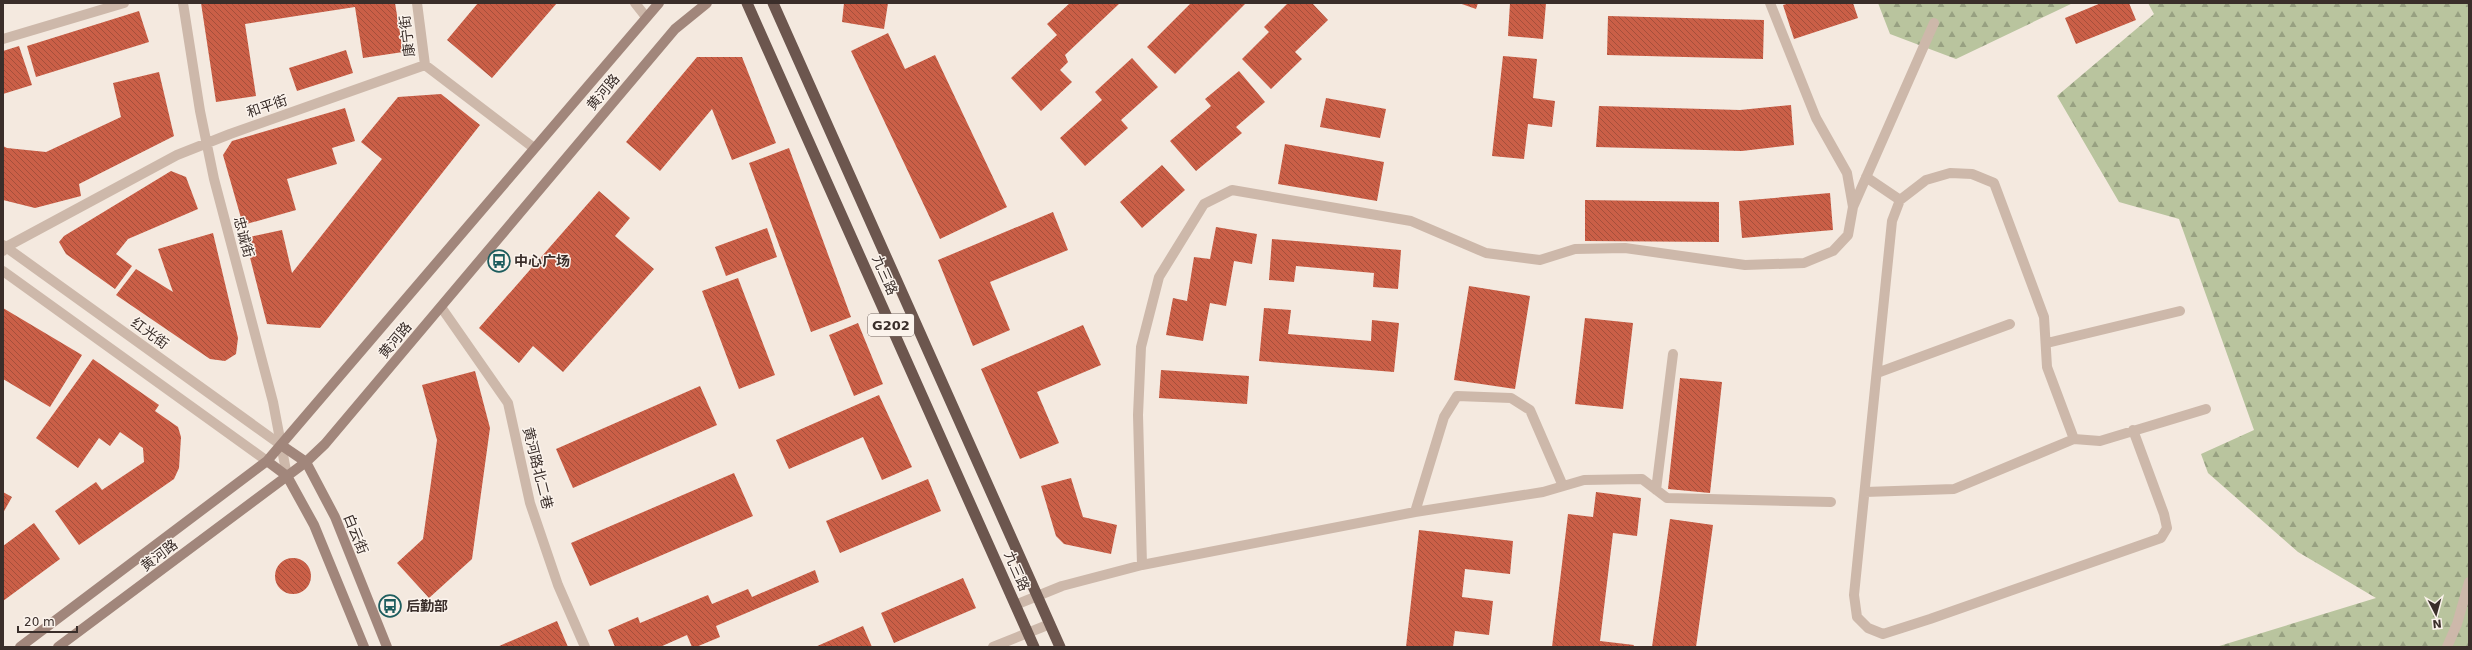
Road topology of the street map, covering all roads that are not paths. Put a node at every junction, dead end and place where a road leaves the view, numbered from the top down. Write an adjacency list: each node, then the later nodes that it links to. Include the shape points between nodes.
1 (124, 3): 12 (street)
2 (183, 3): 14 (street, 忠诚街)
3 (417, 3): 13 (street, 康宁街)
4 (635, 3): 10 (street)
5 (659, 3): 10 (main road, 黄河路)
6 (707, 3): 21 (main road, 黄河路, via 675,29)
7 (747, 3): 42 (highway, 九三路 / G202)
8 (773, 3): 41 (highway, 九三路 / G202)
9 (1770, 3): 18 (street, via 1816,118 1847,173)
10 (646, 16): 15 (main road, 黄河路)
11 (1934, 23): 16 (street)
12 (3, 39)
13 (425, 65): 14 (street, 和平街); 15 (street)
14 (207, 143): 19 (street, 和平街, via 177,155); 30 (street, 忠诚街, via 214,179 273,402)
15 (534, 148): 30 (main road, 黄河路)
16 (1866, 177): 17 (street); 18 (street)
17 (1900, 200): 24 (street, via 1926,180 1950,173 1972,174 1994,183 2044,317); 26 (street, via 1892,221)
18 (1854, 207): 39 (street, via 1848,235 1833,251 1804,262 1745,265 1625,248 1575,249 1540,260 1486,253 1411,221 1232,190 1204,204 1159,277 1141,347 1138,415)
19 (4, 247): 30 (street, 红光街)
20 (3, 270): 31 (street)
21 (441, 307): 32 (main road, 黄河路, via 325,444); 49 (street, 黄河路北二巷, via 508,403 530,503 558,585)
22 (2180, 311): 24 (street)
23 (2010, 324): 26 (street)
24 (2046, 343): 29 (street, via 2047,367)
25 (1673, 354): 35 (street)
26 (1877, 373): 36 (street)
27 (2206, 409): 28 (street)
28 (2133, 430): 29 (street, via 2100,441); 36 (street, via 2164,514 2167,528 2161,538 1883,634 1868,628 1858,617 1854,595)
29 (2074, 439): 36 (street, via 1954,489)
30 (281, 445): 31 (main road, 黄河路); 32 (main road, 白云街); 33 (street, 忠诚街)
31 (266, 461): 33 (main road); 45 (main road, 黄河路)
32 (306, 462): 33 (main road, 黄河路); 48 (main road, 白云街, via 335,517)
33 (287, 476): 46 (main road, 黄河路); 47 (main road, via 314,525)
34 (1563, 486): 35 (street, via 1584,480 1642,479); 38 (street, via 1543,492); 38 (street, via 1530,410 1511,398 1456,396 1444,417)
35 (1656, 490): 37 (street, via 1667,498)
36 (1865, 492)
37 (1831, 502)
38 (1415, 512): 39 (street)
39 (1142, 565): 41 (street, via 1062,586)
40 (2469, 582): 53 (street, via 2458,624)
41 (1037, 596): 42 (street); 43 (highway, 九三路 / G202)
42 (1016, 605): 44 (highway, 九三路 / G202)
43 (1050, 624): 44 (street); 52 (highway, 九三路 / G202)
44 (1028, 633): 50 (street); 51 (highway, 九三路 / G202)
45 (20, 647)
46 (58, 647)
47 (364, 647)
48 (387, 647)
49 (585, 647)
50 (993, 647)
51 (1034, 647)
52 (1060, 647)
53 (2447, 647)

